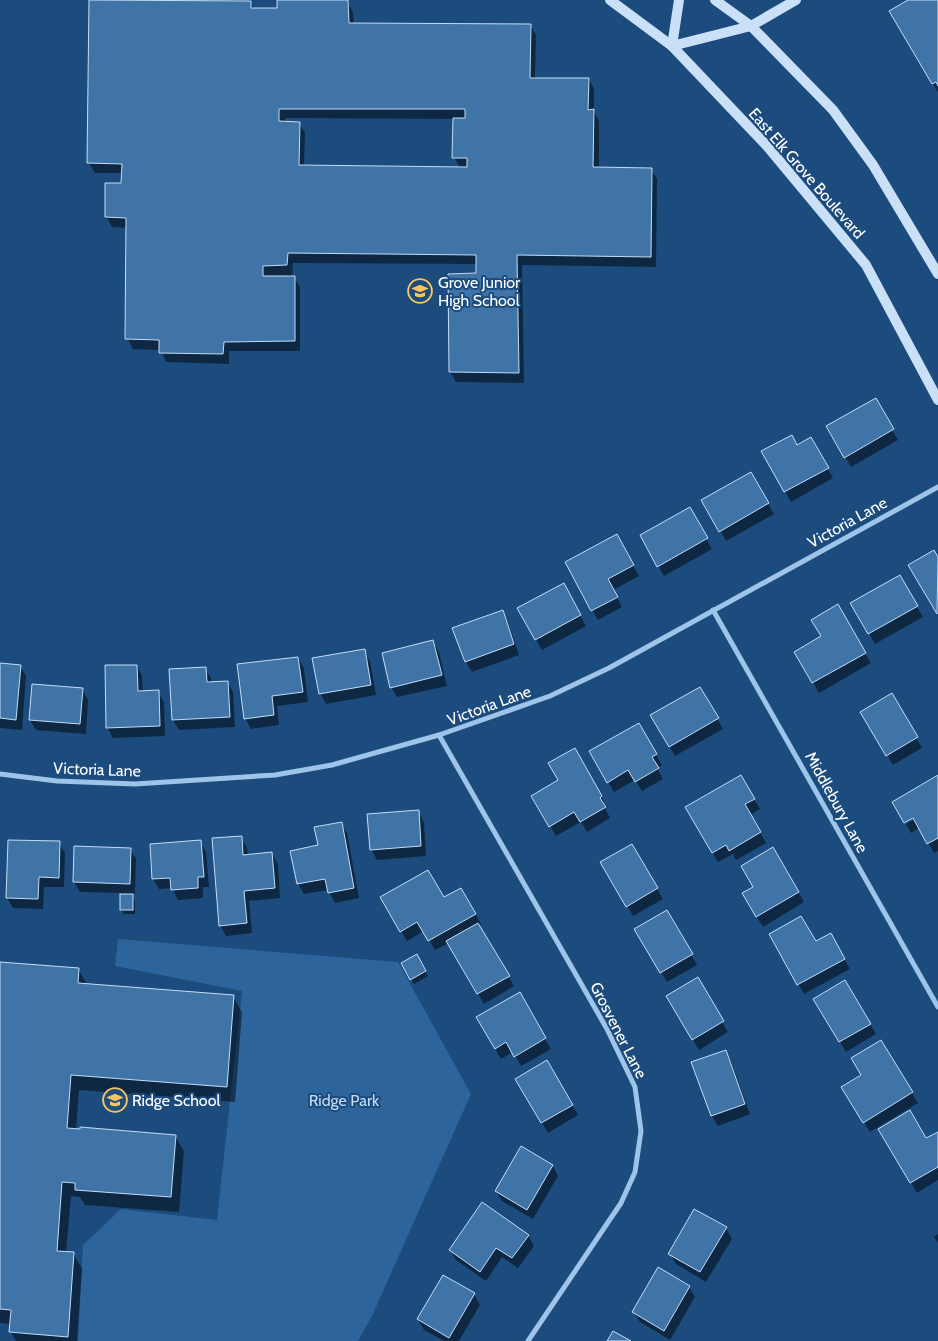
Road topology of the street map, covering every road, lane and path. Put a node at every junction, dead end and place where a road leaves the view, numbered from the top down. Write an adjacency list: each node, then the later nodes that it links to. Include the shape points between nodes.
1 (610, 0): 6 (street, East Elk Grove Boulevard)
2 (679, 0): 6 (street)
3 (715, 0): 5 (street)
4 (796, 0): 5 (street)
5 (751, 26): 6 (street); 7 (street, via 833,110 873,165)
6 (672, 46): 8 (street, East Elk Grove Boulevard, via 767,146 866,265)
7 (938, 274)
8 (938, 400)
9 (938, 487): 10 (street, Victoria Lane)
10 (713, 610): 11 (street, Victoria Lane, via 609,668 550,696); 13 (street, Middlebury Lane)
11 (439, 736): 12 (street, Victoria Lane, via 332,765 275,775 135,784 56,782); 14 (street, Grosvener Lane, via 607,1029 635,1087 641,1131 635,1172 621,1203)
12 (0, 774)
13 (938, 1007)
14 (528, 1341)

